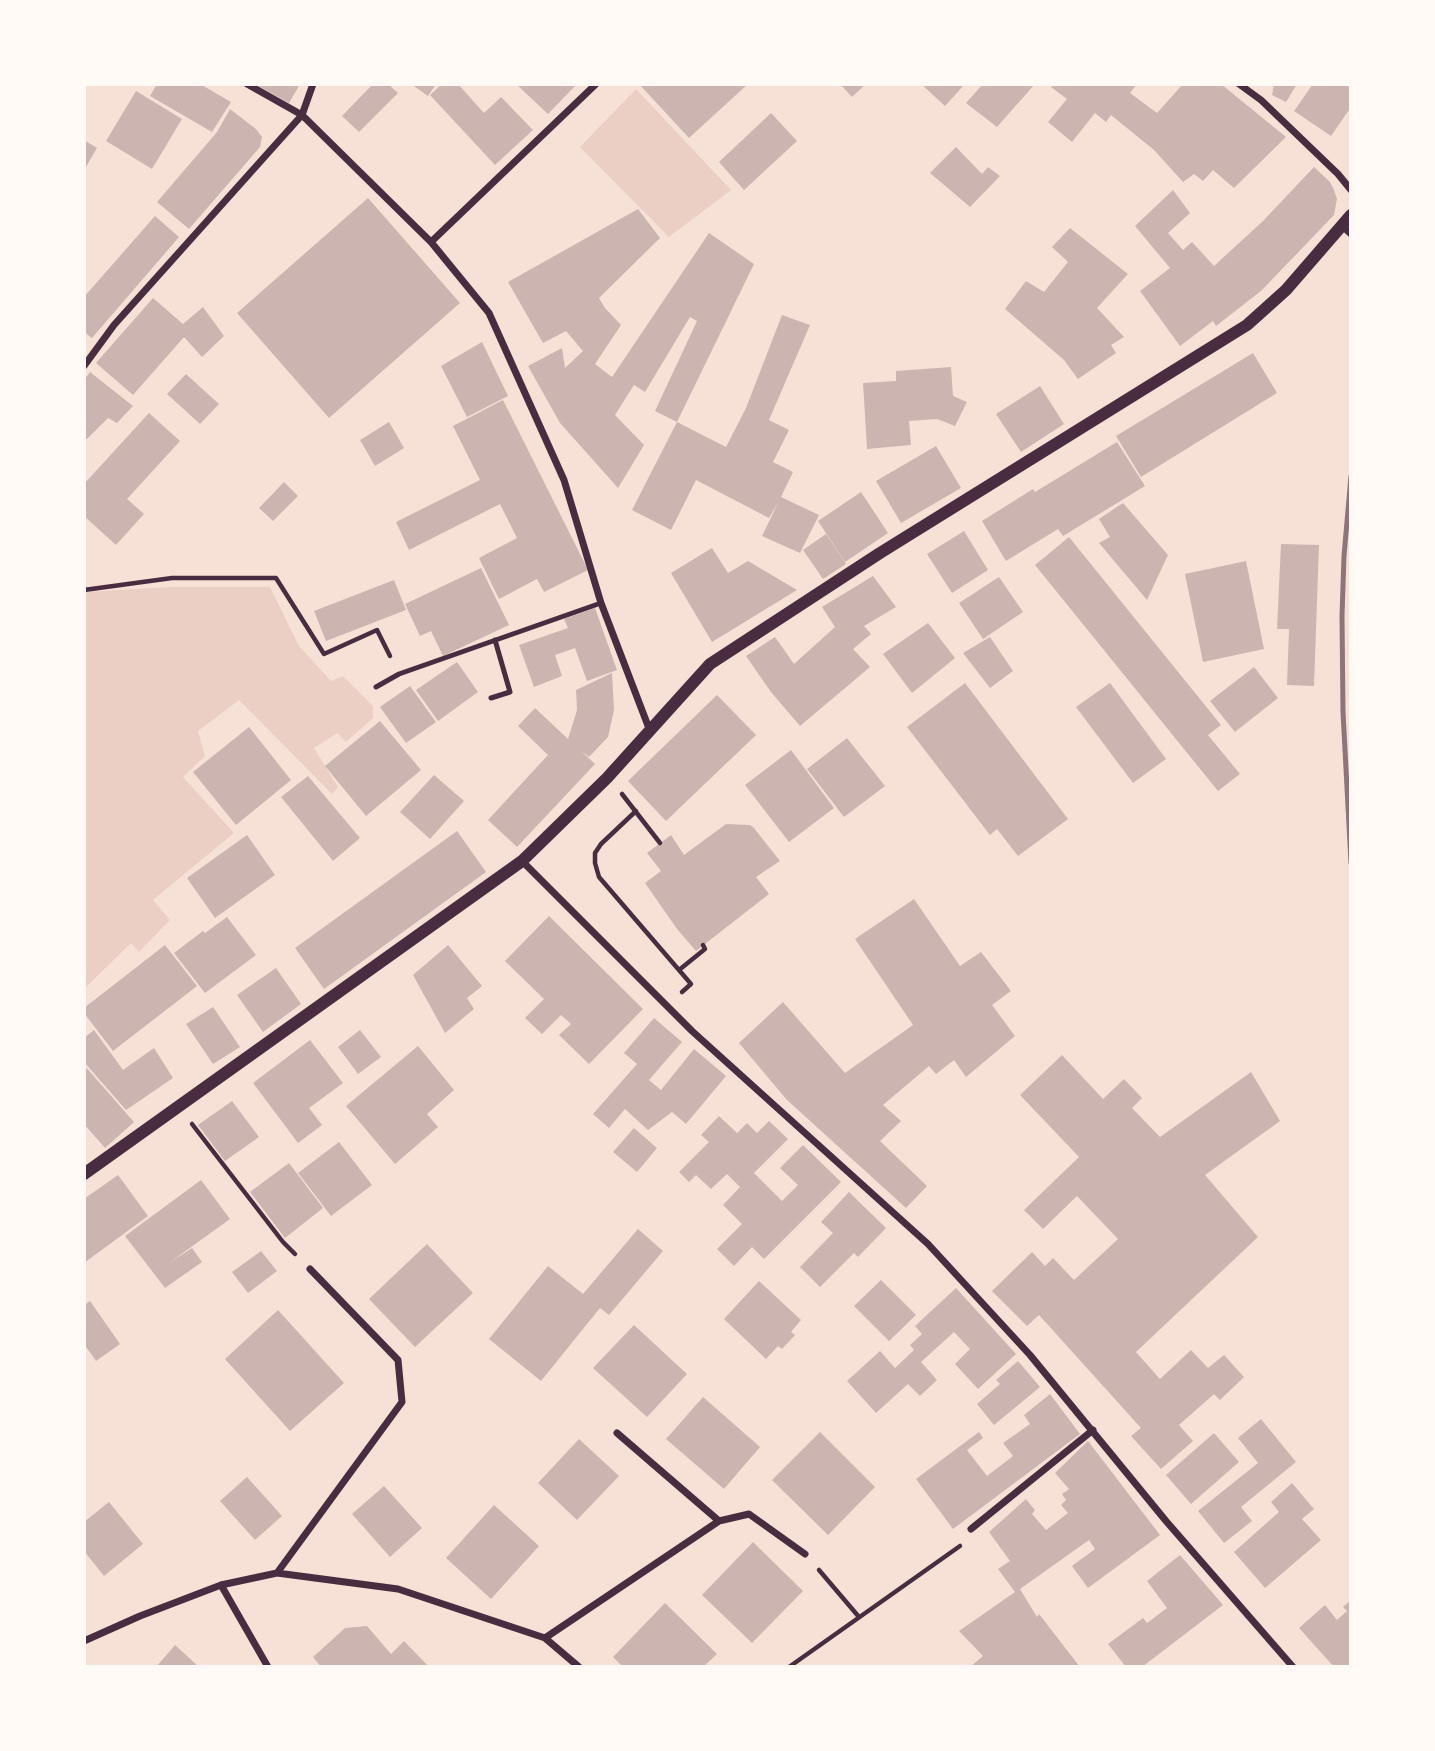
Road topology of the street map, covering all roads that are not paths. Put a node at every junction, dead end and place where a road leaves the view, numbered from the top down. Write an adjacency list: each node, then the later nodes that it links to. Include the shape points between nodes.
1 (247, 84): 5 (street)
2 (313, 84): 5 (street)
3 (596, 84): 9 (street)
4 (1239, 84): 6 (street, via 1261,100)
5 (302, 115): 9 (street); 10 (street, via 114,324)
6 (1351, 190)
7 (1351, 215): 8 (street)
8 (1346, 230): 15 (street, via 1247,325 710,664)
9 (431, 242): 11 (street, via 489,313 564,480)
10 (84, 366)
11 (601, 603): 12 (lane); 15 (street)
12 (495, 640): 13 (lane, via 399,674); 14 (lane, via 509,692)
13 (376, 687)
14 (491, 698)
15 (650, 731): 16 (street)
16 (522, 861): 17 (street); 19 (street, via 692,1031 928,1244)
17 (84, 1174)
18 (310, 1269): 24 (street, via 398,1360 402,1402)
19 (1093, 1430): 22 (street); 30 (street)
20 (617, 1433): 21 (street)
21 (719, 1521): 23 (street, via 749,1514); 26 (street)
22 (971, 1529)
23 (805, 1554)
24 (277, 1573): 25 (street); 26 (street, via 398,1589)
25 (221, 1586): 27 (street); 28 (street)
26 (545, 1638): 29 (street)
27 (84, 1641)
28 (268, 1667)
29 (579, 1667)
30 (1293, 1667)

